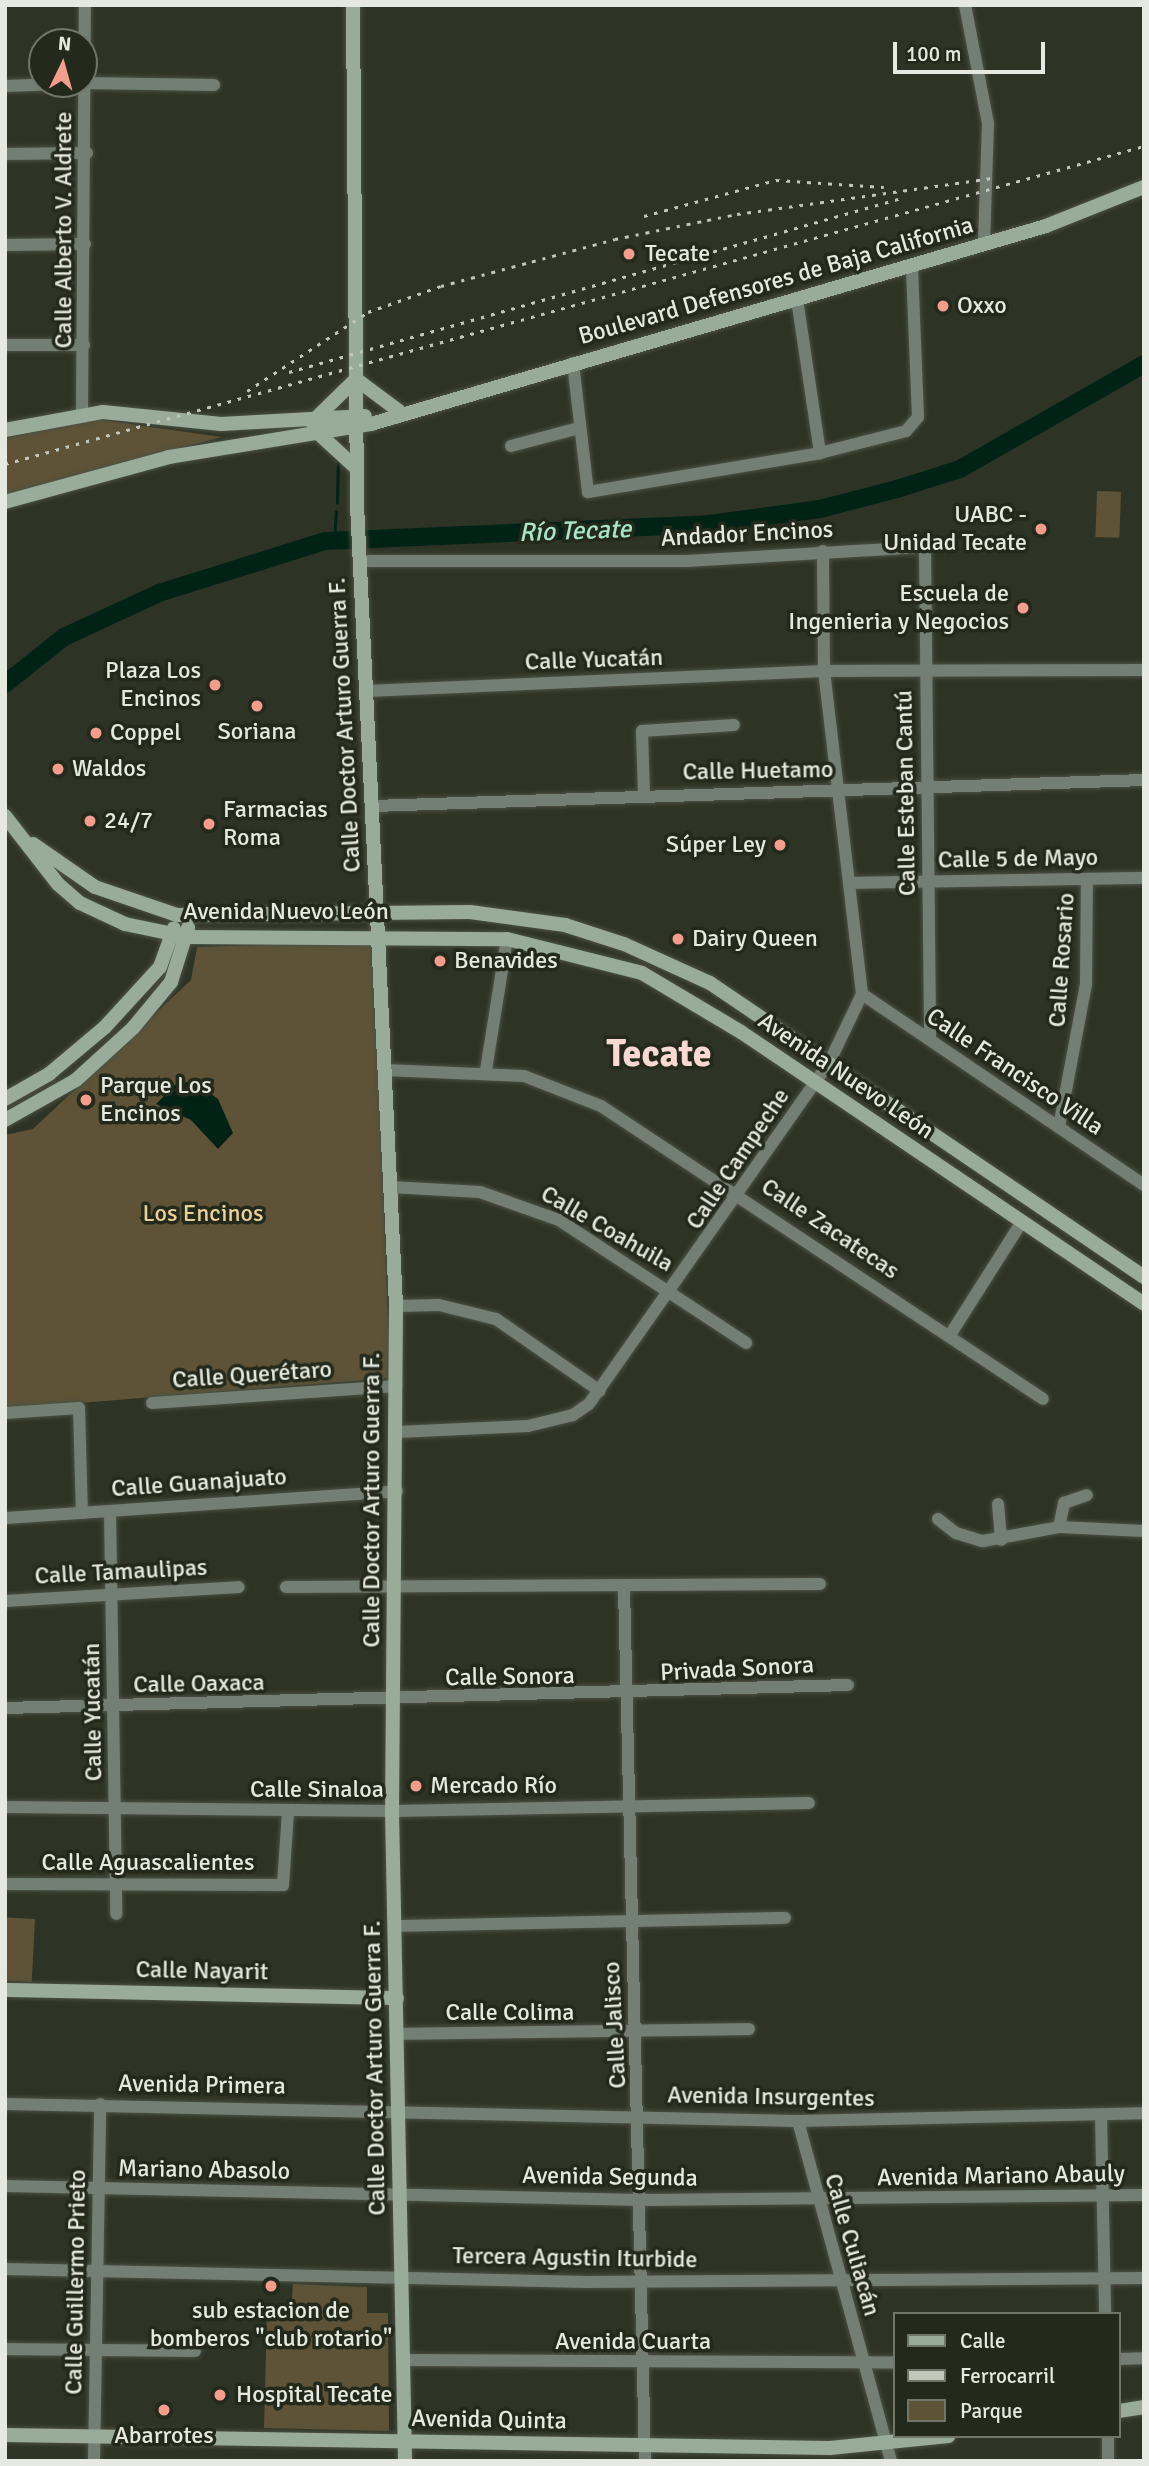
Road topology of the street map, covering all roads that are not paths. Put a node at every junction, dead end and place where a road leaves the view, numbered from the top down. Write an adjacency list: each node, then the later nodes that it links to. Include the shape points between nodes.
1 (85, 5): 4 (street, Calle Alberto V. Aldrete)
2 (353, 5): 21 (street, Calle Doctor Arturo Guerra F.)
3 (965, 5): 14 (street, via 988,123)
4 (85, 28)
5 (98, 83): 7 (street)
6 (28, 85): 8 (street)
7 (214, 85)
8 (5, 86)
9 (85, 98): 10 (street, Calle Alberto V. Aldrete)
10 (87, 153): 11 (street); 13 (street, Calle Alberto V. Aldrete)
11 (5, 154)
12 (1144, 187): 14 (street, Boulevard Defensores de Baja California)
13 (85, 244): 15 (street); 19 (street, Calle Alberto V. Aldrete)
14 (984, 244): 16 (street, Boulevard Defensores de Baja California)
15 (5, 245)
16 (912, 267): 17 (street, Boulevard Defensores de Baja California); 30 (street, via 916,426)
17 (797, 299): 20 (street, Boulevard Defensores de Baja California); 30 (street)
18 (5, 345): 19 (street)
19 (84, 345): 24 (street, Calle Alberto V. Aldrete)
20 (573, 363): 22 (street, Boulevard Defensores de Baja California); 27 (street)
21 (356, 379): 23 (street); 25 (street, Calle Doctor Arturo Guerra F.); 26 (street)
22 (418, 408): 23 (street, Boulevard Defensores de Baja California); 25 (street, Boulevard Defensores de Baja California)
23 (399, 411): 25 (street, Boulevard Defensores de Baja California)
24 (82, 414): 26 (street, Boulevard Defensores de Baja California); 28 (street, Boulevard Defensores de Baja California)
25 (356, 422): 26 (street, Boulevard Defensores de Baja California); 31 (street, Calle Doctor Arturo Guerra F.)
26 (315, 427): 31 (street); 32 (street, Boulevard Defensores de Baja California, via 169,457)
27 (579, 428): 29 (street); 30 (street, via 590,492)
28 (5, 430)
29 (511, 446)
30 (820, 453)
31 (356, 468): 35 (street, Calle Doctor Arturo Guerra F.)
32 (5, 502)
33 (925, 547): 34 (street, Andador Encinos); 36 (street, Calle Esteban Cantú)
34 (823, 551): 35 (street, Andador Encinos, via 687,561); 38 (street)
35 (361, 561): 39 (street, Calle Doctor Arturo Guerra F.)
36 (926, 669): 37 (street, Calle Yucatán); 38 (street, Calle Yucatán); 42 (street, Calle Esteban Cantú)
37 (1144, 670)
38 (824, 671): 39 (street, Calle Yucatán); 43 (street)
39 (367, 691): 45 (street, Calle Doctor Arturo Guerra F.)
40 (734, 725): 44 (street, via 642,731)
41 (1144, 780): 42 (street, Calle Huetamo)
42 (925, 788): 43 (street, Calle Huetamo); 50 (street, Calle Esteban Cantú)
43 (836, 790): 44 (street, Calle Huetamo); 51 (street)
44 (644, 795): 45 (street, Calle Huetamo)
45 (373, 806): 52 (street, Calle Doctor Arturo Guerra F.)
46 (5, 816): 47 (street)
47 (20, 835): 53 (street, Avenida Nuevo León, via 95,887); 54 (street, Avenida Nuevo León, via 49,875 80,903 120,922)
48 (1144, 877): 49 (street, Calle 5 de Mayo)
49 (1087, 879): 50 (street, Calle 5 de Mayo); 65 (street, Calle Rosario, via 1086,984)
50 (928, 882): 51 (street, Calle 5 de Mayo); 58 (street, Calle Esteban Cantú)
51 (851, 883): 57 (street)
52 (377, 914): 53 (street, Avenida Nuevo León); 55 (street, Calle Doctor Arturo Guerra F.); 59 (street, Avenida Nuevo León, via 506,915 595,934 706,981)
53 (183, 916): 54 (street)
54 (180, 936): 55 (street, Avenida Nuevo León); 63 (street, via 150,981 105,1027 49,1074); 64 (street, via 171,982 133,1028 76,1080)
55 (378, 936): 56 (street, Avenida Nuevo León); 60 (street, Calle Doctor Arturo Guerra F.)
56 (507, 939): 61 (street); 62 (street, Avenida Nuevo León, via 575,953 667,985)
57 (862, 994): 58 (street, Calle Francisco Villa); 59 (street, Calle Campeche)
58 (930, 1039): 65 (street, Calle Francisco Villa)
59 (829, 1063): 62 (street, Calle Campeche); 70 (street, Avenida Nuevo León)
60 (385, 1070): 61 (street, Calle Zacatecas); 67 (street, Calle Doctor Arturo Guerra F.)
61 (486, 1070): 68 (street, Calle Zacatecas, via 524,1076 601,1106)
62 (816, 1082): 68 (street, Calle Campeche); 69 (street, Avenida Nuevo León)
63 (5, 1098)
64 (5, 1120)
65 (1059, 1127): 66 (street, Calle Francisco Villa)
66 (1144, 1185)
67 (391, 1188): 71 (street, Calle Coahuila, via 469,1191 517,1202 559,1220); 73 (street, Calle Doctor Arturo Guerra F.)
68 (740, 1194): 71 (street, Calle Campeche); 74 (street, Calle Zacatecas)
69 (1021, 1223): 72 (street, Avenida Nuevo León); 74 (street)
70 (1144, 1277)
71 (672, 1292): 75 (street, Calle Coahuila); 77 (street, Calle Campeche)
72 (1144, 1304)
73 (396, 1306): 76 (street, Calle Doctor Arturo Guerra F.); 77 (street, via 439,1305 496,1319)
74 (950, 1335): 78 (street, Calle Zacatecas)
75 (746, 1343)
76 (396, 1386): 79 (street, Calle Querétaro); 81 (street, Calle Doctor Arturo Guerra F.)
77 (600, 1391): 81 (street, Calle Campeche, via 573,1415 551,1422)
78 (1043, 1399)
79 (152, 1403)
80 (5, 1413): 86 (street, via 79,1408)
81 (397, 1432): 82 (street, Calle Doctor Arturo Guerra F.)
82 (397, 1491): 85 (street, Calle Guanajuato); 98 (street, Calle Doctor Arturo Guerra F.)
83 (1087, 1495): 90 (street, via 1063,1503)
84 (998, 1504): 93 (street)
85 (110, 1511): 86 (street, Calle Guanajuato); 99 (street, Calle Yucatán)
86 (82, 1513): 87 (street, Calle Guanajuato)
87 (5, 1518)
88 (938, 1519): 93 (street, via 968,1538)
89 (1144, 1524): 92 (street)
90 (1059, 1527): 92 (street); 93 (street)
91 (1144, 1531): 92 (street)
92 (1108, 1533)
93 (1001, 1541)
94 (820, 1584): 97 (street)
95 (239, 1587): 99 (street, Calle Tamaulipas)
96 (286, 1587): 98 (street)
97 (624, 1587): 98 (street); 102 (street, Calle Jalisco)
98 (395, 1588): 103 (street, Calle Doctor Arturo Guerra F.)
99 (113, 1595): 100 (street, Calle Tamaulipas); 104 (street, Calle Yucatán)
100 (5, 1601)
101 (848, 1685): 102 (street, Privada Sonora)
102 (628, 1695): 103 (street, Calle Sonora); 107 (street, Calle Jalisco)
103 (393, 1700): 104 (street, Calle Oaxaca); 111 (street, Calle Doctor Arturo Guerra F.)
104 (113, 1707): 105 (street, Calle Oaxaca); 109 (street, Calle Yucatán)
105 (5, 1708)
106 (808, 1803): 107 (street, Calle Sinaloa)
107 (629, 1806): 111 (street, Calle Sinaloa); 116 (street, Calle Jalisco)
108 (5, 1807): 109 (street, Calle Sinaloa)
109 (115, 1810): 110 (street, Calle Sinaloa); 112 (street, Calle Yucatán)
110 (288, 1811): 111 (street, Calle Sinaloa); 112 (street, Calle Aguascalientes, via 288,1878 280,1885)
111 (392, 1811): 117 (street, Calle Doctor Arturo Guerra F.)
112 (116, 1883): 113 (street, Calle Aguascalientes); 114 (street, Calle Yucatán)
113 (5, 1884)
114 (116, 1914)
115 (785, 1918): 116 (street)
116 (632, 1923): 117 (street); 121 (street, Calle Jalisco)
117 (395, 1926): 119 (street, Calle Doctor Arturo Guerra F.)
118 (5, 1990): 119 (street, Calle Nayarit)
119 (397, 1998): 122 (street, Calle Doctor Arturo Guerra F.)
120 (749, 2029): 121 (street, Calle Colima)
121 (636, 2031): 122 (street, Calle Colima); 128 (street, Calle Jalisco)
122 (396, 2034): 125 (street, Calle Doctor Arturo Guerra F.)
123 (5, 2104): 124 (street, Avenida Primera)
124 (100, 2104): 125 (street, Avenida Primera); 131 (street, Calle Guillermo Prieto)
125 (398, 2110): 128 (street, Avenida Insurgentes); 132 (street, Calle Doctor Arturo Guerra F.)
126 (1144, 2113): 127 (street, Avenida Insurgentes)
127 (1101, 2115): 129 (street, Avenida Insurgentes); 134 (street)
128 (641, 2117): 129 (street, Avenida Insurgentes); 136 (street, Calle Jalisco)
129 (798, 2121): 135 (street, Calle Culiacán)
130 (5, 2186): 131 (street, Mariano Abasolo)
131 (97, 2188): 132 (street, Mariano Abasolo); 138 (street, Calle Guillermo Prieto)
132 (402, 2195): 136 (street, Avenida Segunda); 139 (street, Calle Doctor Arturo Guerra F.)
133 (1144, 2195): 134 (street, Avenida Mariano Abauly)
134 (1104, 2197): 135 (street, Avenida Mariano Abauly); 141 (street)
135 (817, 2199): 136 (street, Avenida Segunda); 143 (street, Calle Culiacán)
136 (641, 2200): 142 (street, Calle Jalisco)
137 (5, 2269): 138 (street, Tercera Agustin Iturbide)
138 (95, 2270): 139 (street, Tercera Agustin Iturbide); 146 (street, Calle Guillermo Prieto)
139 (402, 2276): 142 (street, Tercera Agustin Iturbide); 150 (street, Calle Doctor Arturo Guerra F.)
140 (1144, 2278): 141 (street, Tercera Agustin Iturbide)
141 (1104, 2279): 143 (street, Tercera Agustin Iturbide); 144 (street)
142 (639, 2281): 143 (street, Tercera Agustin Iturbide); 151 (street, Calle Jalisco)
143 (840, 2281): 153 (street, Calle Culiacán)
144 (1105, 2312)
145 (5, 2349): 146 (street)
146 (96, 2350): 147 (street); 157 (street, Calle Guillermo Prieto)
147 (195, 2351)
148 (1144, 2358): 149 (street)
149 (1121, 2359)
150 (402, 2360): 151 (street, Avenida Cuarta); 160 (street, Calle Doctor Arturo Guerra F.)
151 (642, 2363): 153 (street, Avenida Cuarta); 161 (street, Calle Jalisco)
152 (894, 2363): 153 (street, Avenida Cuarta)
153 (864, 2364): 162 (street, Calle Culiacán)
154 (1144, 2407): 155 (street)
155 (1121, 2411)
156 (5, 2435): 157 (street, Avenida Quinta)
157 (94, 2438): 160 (street, Avenida Quinta); 163 (street, Calle Guillermo Prieto)
158 (934, 2438): 162 (street, Avenida Quinta)
159 (1108, 2438): 167 (street)
160 (405, 2440): 161 (street, Avenida Quinta); 164 (street, Calle Doctor Arturo Guerra F.)
161 (644, 2445): 162 (street, Avenida Quinta); 165 (street, Calle Jalisco)
162 (887, 2445): 166 (street, Calle Culiacán)
163 (94, 2461)
164 (405, 2461)
165 (645, 2461)
166 (891, 2461)
167 (1108, 2461)

